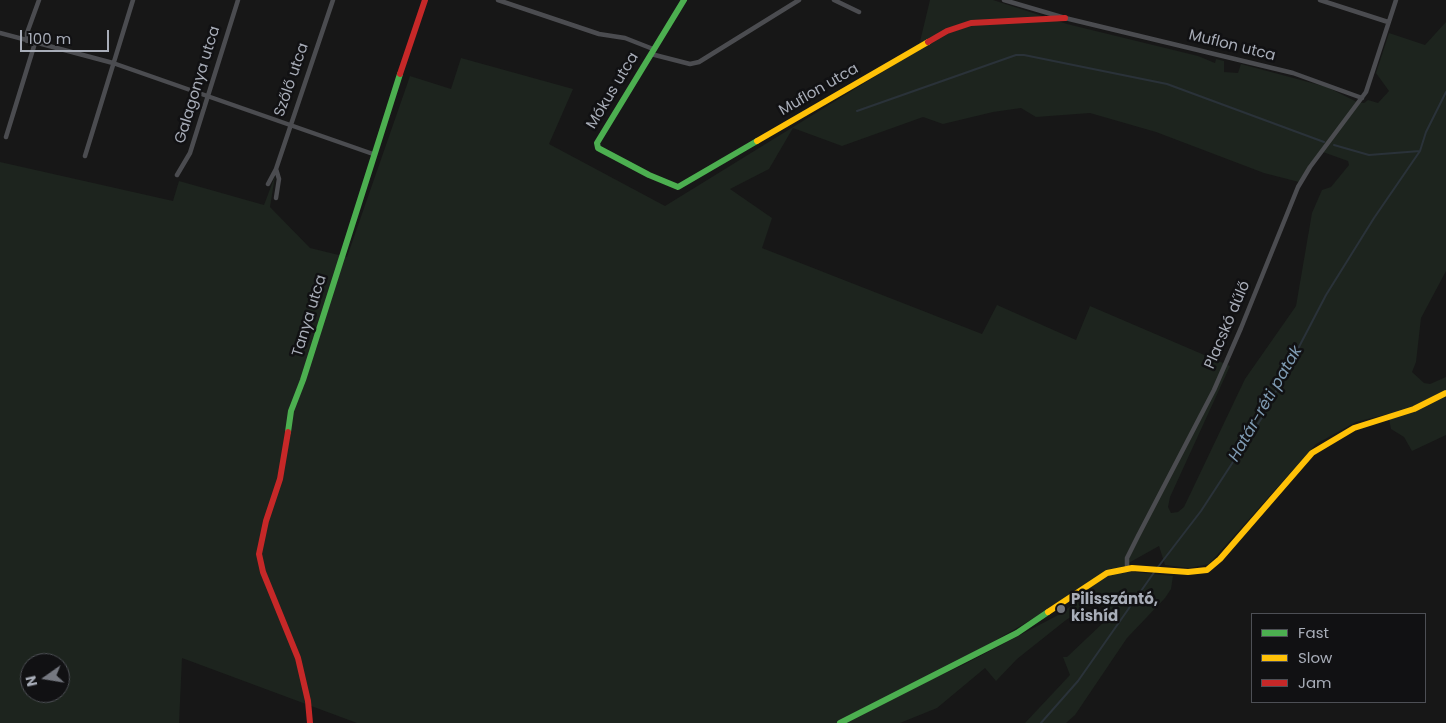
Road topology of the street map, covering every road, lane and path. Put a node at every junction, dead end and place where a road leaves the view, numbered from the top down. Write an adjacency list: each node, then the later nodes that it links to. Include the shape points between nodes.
1 (39, 0): 18 (street)
2 (133, 0): 21 (street)
3 (238, 0): 22 (street, Galagonya utca)
4 (333, 0): 24 (street, Szőlő utca)
5 (426, 0): 27 (street, Tanya utca)
6 (498, 0): 20 (street, via 599,34 625,38)
7 (684, 0): 20 (street, Mókus utca)
8 (799, 0): 20 (street, via 699,62 690,64)
9 (834, 0): 14 (street)
10 (1004, 0): 13 (street, Muflon utca)
11 (1320, 0): 16 (street)
12 (1396, 0): 16 (street, Placskó dűlő)
13 (1020, 2): 15 (street, Muflon utca)
14 (859, 12)
15 (1065, 18): 23 (street, Muflon utca, via 1294,73); 26 (street, Muflon utca, via 971,23 947,32 678,187)
16 (1388, 22): 23 (street, Placskó dűlő)
17 (0, 33): 18 (street)
18 (27, 41): 19 (street)
19 (36, 43): 21 (street); 25 (street)
20 (652, 51): 26 (street, Mókus utca, via 597,143)
21 (113, 63): 22 (street); 28 (street)
22 (207, 97): 24 (street); 30 (street, Galagonya utca, via 190,153)
23 (1362, 98): 34 (street, Placskó dűlő, via 1298,187 1218,382 1127,558)
24 (290, 125): 27 (street); 29 (street, Szőlő utca)
25 (6, 137)
26 (598, 148)
27 (374, 154): 35 (street, Tanya utca, via 304,380 291,411 280,479 259,554 301,670)
28 (85, 156)
29 (276, 169): 31 (street, Szőlő utca); 32 (street, Szőlő utca, via 279,179)
30 (176, 175)
31 (268, 184)
32 (276, 198)
33 (1446, 393): 34 (street, via 1414,410 1354,428 1312,453 1207,570)
34 (1127, 568): 36 (street, via 1101,576 982,653)
35 (310, 723)
36 (840, 723)

